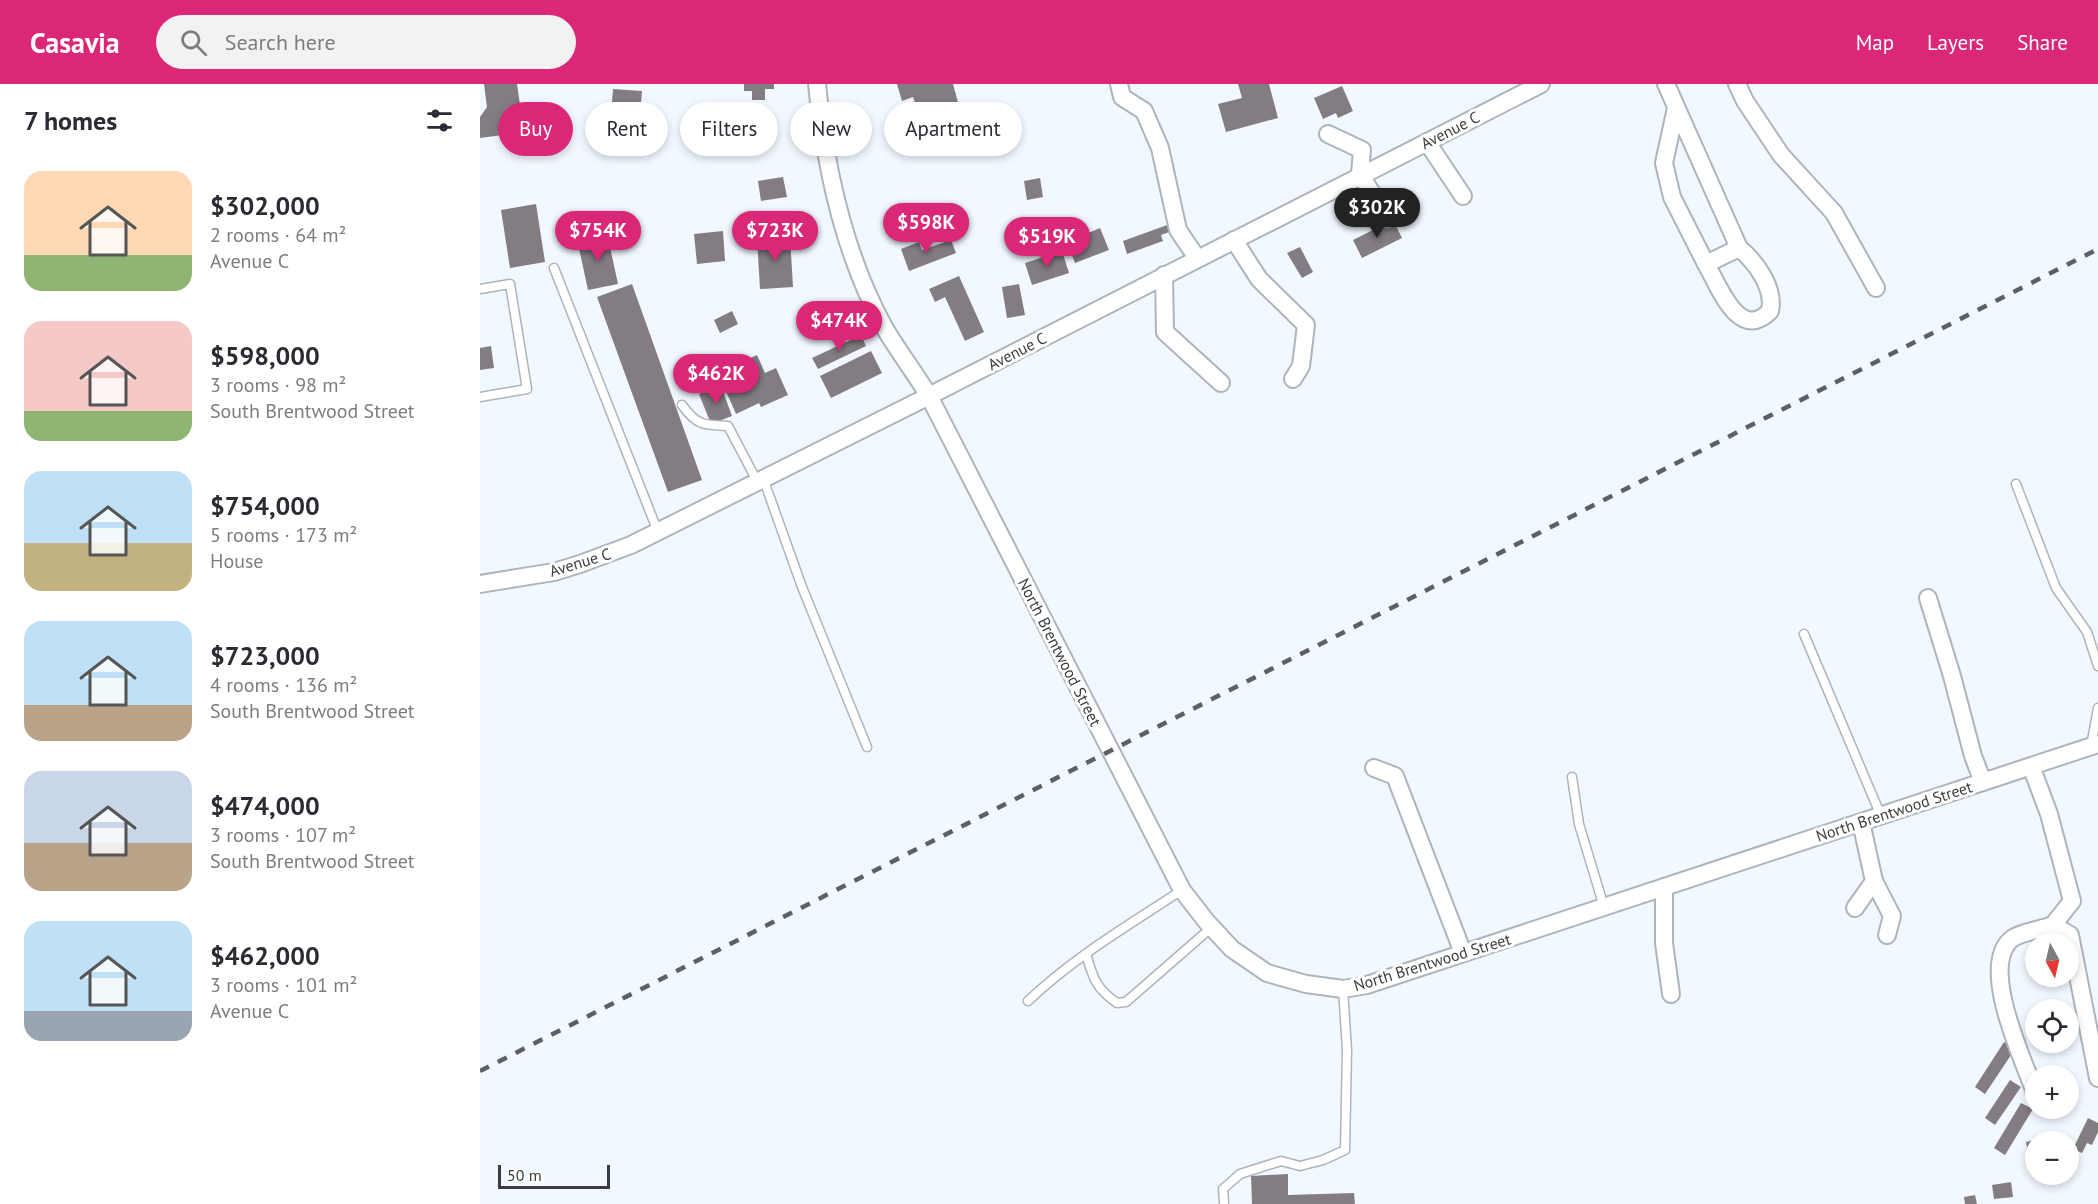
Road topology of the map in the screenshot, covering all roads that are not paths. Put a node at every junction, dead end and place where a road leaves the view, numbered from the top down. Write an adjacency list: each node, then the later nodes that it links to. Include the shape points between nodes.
1 (817, 84): 22 (street, North Brentwood Street, via 834,189 864,285 885,327)
2 (1119, 84): 14 (street, via 1122,97 1144,111 1160,148 1178,230)
3 (1541, 84): 8 (street, Avenue C)
4 (1666, 84): 6 (street)
5 (1737, 84): 18 (street, via 1781,155 1834,213)
6 (1676, 108): 13 (street); 15 (street, via 1664,163 1672,197)
7 (1328, 134): 9 (street, via 1362,150)
8 (1427, 142): 9 (street, Avenue C); 10 (street)
9 (1361, 176): 11 (street); 12 (street, Avenue C)
10 (1464, 196)
11 (1387, 218)
12 (1234, 240): 14 (street, Avenue C); 20 (street, via 1259,279 1306,325 1301,366)
13 (1739, 248): 15 (street); 15 (street, via 1771,293 1770,311 1764,317 1751,322 1732,311)
14 (1197, 258): 17 (street, Avenue C)
15 (1706, 264)
16 (554, 268): 27 (lane)
17 (1164, 275): 21 (street, via 1165,332); 22 (street, Avenue C)
18 (1876, 288)
19 (480, 289): 23 (lane, via 510,284 527,389)
20 (1293, 379)
21 (1221, 383)
22 (929, 396): 25 (street, Avenue C); 43 (street, North Brentwood Street)
23 (480, 397)
24 (682, 405): 25 (lane, via 701,425 728,426)
25 (760, 480): 27 (street, Avenue C); 34 (lane)
26 (2016, 484): 31 (lane, via 2056,588 2087,632)
27 (657, 532): 28 (street, Avenue C, via 554,572)
28 (480, 584)
29 (1928, 598): 38 (street)
30 (1804, 634): 39 (lane)
31 (2098, 666)
32 (2098, 708): 33 (lane)
33 (2095, 745): 35 (street, North Brentwood Street)
34 (867, 747)
35 (2031, 766): 38 (street, North Brentwood Street); 46 (street, via 2049,814 2072,901)
36 (1374, 768): 49 (street, via 1395,776)
37 (1572, 777): 44 (lane, via 1580,824)
38 (1983, 782): 39 (street, North Brentwood Street)
39 (1881, 816): 40 (street, North Brentwood Street)
40 (1861, 822): 41 (street); 42 (street, North Brentwood Street)
41 (1874, 881): 45 (street); 48 (street, via 1892,916)
42 (1664, 887): 44 (street, North Brentwood Street); 52 (street, via 1664,943)
43 (1182, 890): 47 (street, North Brentwood Street); 50 (lane)
44 (1604, 907): 49 (street, North Brentwood Street)
45 (1855, 908)
46 (2053, 925): 54 (street, via 2014,938 2001,953 2002,1001); 55 (street, via 2070,935)
47 (1212, 927): 50 (lane, via 1126,1002 1117,1003 1100,989); 51 (street, North Brentwood Street, via 1233,949 1267,973)
48 (1887, 935)
49 (1463, 953): 51 (street, North Brentwood Street, via 1367,985)
50 (1086, 954): 53 (lane)
51 (1343, 989): 56 (lane, via 1347,1050 1345,1149 1300,1166 1281,1161 1240,1174 1223,1189)
52 (1671, 993)
53 (1028, 1001)
54 (2025, 1065)
55 (2098, 1078)
56 (1224, 1202)

